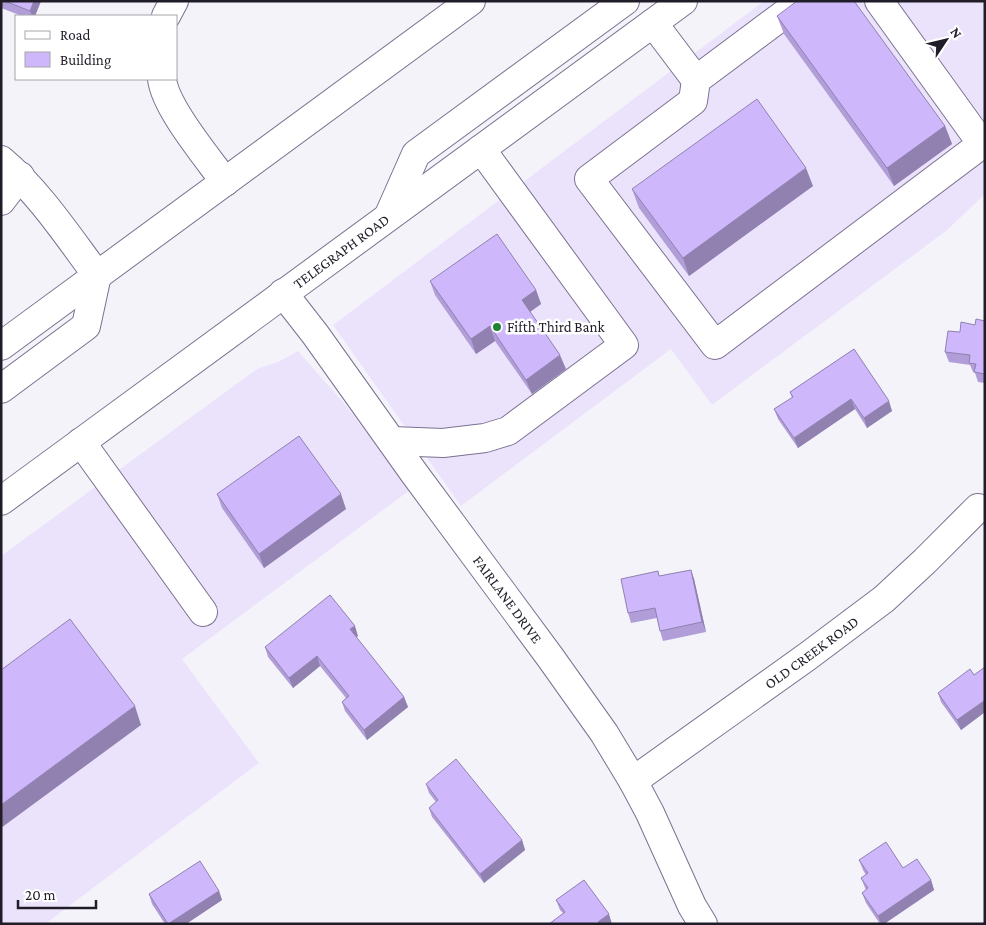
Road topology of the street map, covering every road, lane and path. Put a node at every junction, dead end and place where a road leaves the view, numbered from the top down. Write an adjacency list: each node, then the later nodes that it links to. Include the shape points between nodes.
1 (174, 1): 7 (main road)
2 (471, 1): 13 (main road)
3 (625, 1): 15 (main road, via 416,154)
4 (682, 1): 8 (main road, TELEGRAPH ROAD)
5 (802, 1): 10 (main road)
6 (879, 1): 10 (main road, via 982,144 714,345 589,179 693,101)
7 (167, 15)
8 (654, 22): 10 (main road); 11 (main road, TELEGRAPH ROAD)
9 (162, 80): 13 (main road, via 175,112)
10 (696, 80)
11 (481, 149): 15 (main road, TELEGRAPH ROAD); 20 (main road, via 624,345 508,431 485,438 444,443)
12 (10, 168): 14 (main road); 16 (main road, via 37,196)
13 (225, 182): 16 (main road)
14 (1, 201)
15 (389, 217): 17 (main road, TELEGRAPH ROAD)
16 (96, 275): 18 (main road); 19 (main road, via 86,326)
17 (283, 293): 20 (main road, FAIRLANE DRIVE); 21 (main road, TELEGRAPH ROAD)
18 (1, 346)
19 (1, 389)
20 (392, 441): 25 (main road, FAIRLANE DRIVE, via 604,733)
21 (81, 442): 22 (main road, TELEGRAPH ROAD); 24 (main road)
22 (4, 497)
23 (978, 508): 25 (main road, OLD CREEK ROAD, via 884,599)
24 (203, 612)
25 (633, 781): 26 (main road, FAIRLANE DRIVE)
26 (703, 924)

